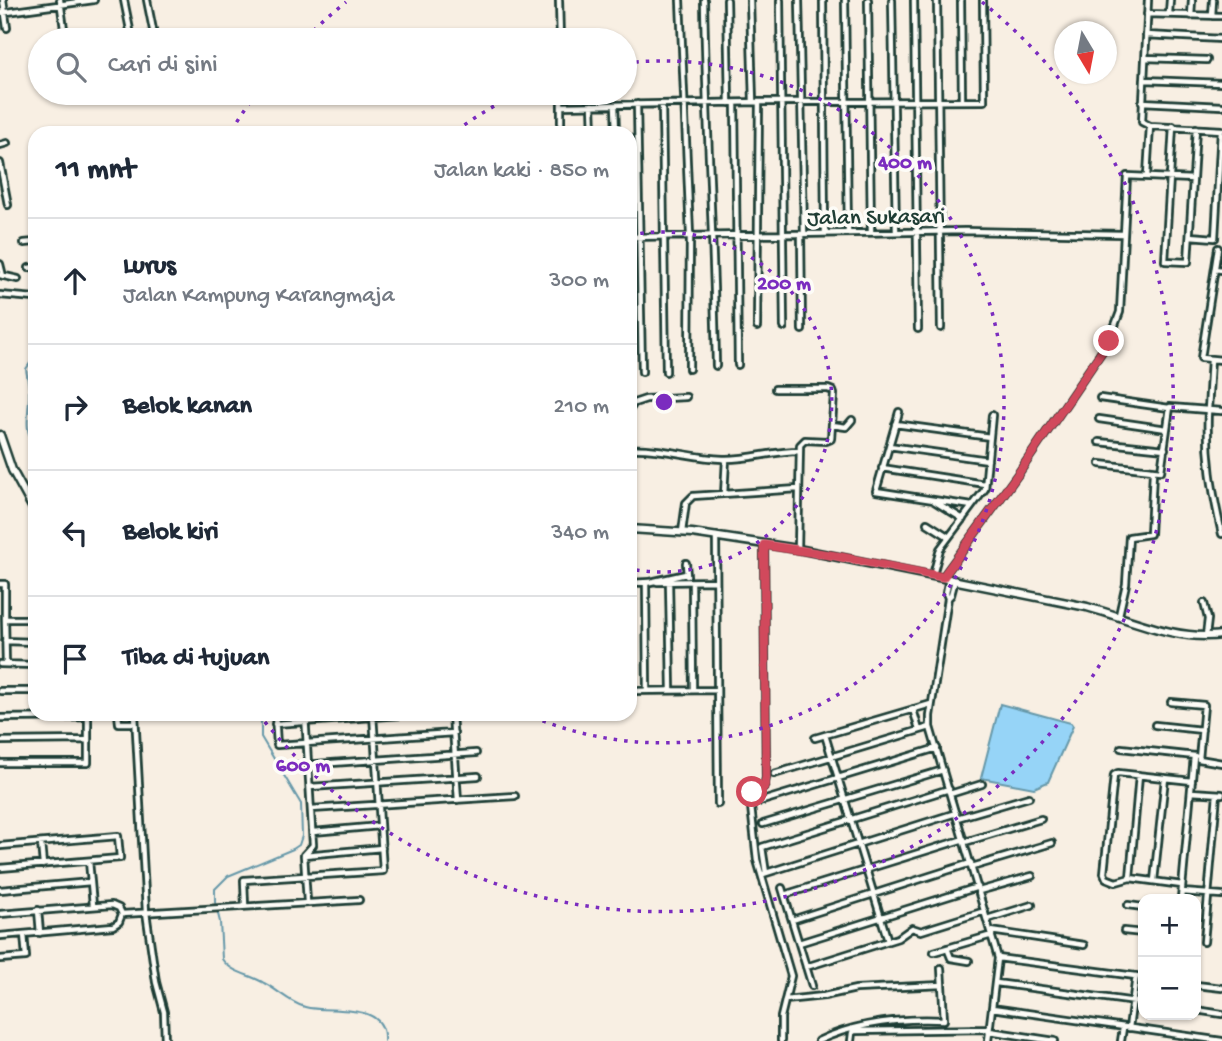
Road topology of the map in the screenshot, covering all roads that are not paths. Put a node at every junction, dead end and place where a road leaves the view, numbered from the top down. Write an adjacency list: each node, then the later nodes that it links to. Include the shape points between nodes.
1 (3, 0): 25 (street)
2 (94, 0): 24 (street)
3 (124, 0): 33 (street)
4 (148, 0): 34 (street)
5 (559, 0): 35 (street)
6 (680, 0): 57 (street)
7 (704, 0): 53 (street)
8 (727, 0): 54 (street)
9 (750, 0): 43 (street)
10 (780, 0): 44 (street)
11 (799, 0): 45 (street)
12 (823, 0): 46 (street)
13 (845, 0): 47 (street)
14 (868, 0): 48 (street)
15 (892, 0): 49 (street)
16 (914, 0): 50 (street)
17 (937, 0): 51 (street)
18 (961, 0): 42 (street)
19 (983, 0): 42 (street, via 984,101)
20 (1148, 0): 27 (street)
21 (1170, 0): 26 (street)
22 (1192, 0): 28 (street)
23 (1213, 0): 29 (street)
24 (60, 2): 25 (street); 32 (street)
25 (2, 13): 31 (street)
26 (1169, 13): 27 (street); 28 (street)
27 (1147, 14): 36 (street)
28 (1191, 16): 29 (street)
29 (1212, 16): 30 (street)
30 (1222, 16)
31 (7, 28)
32 (64, 28)
33 (130, 28)
34 (153, 28)
35 (560, 28)
36 (1146, 36): 37 (street); 38 (street)
37 (1222, 39)
38 (1145, 58): 39 (street); 40 (street)
39 (1207, 60)
40 (1144, 80): 41 (street); 52 (street)
41 (1222, 83)
42 (962, 101): 51 (street)
43 (756, 102): 44 (street); 54 (street); 87 (street)
44 (781, 102): 45 (street); 88 (street)
45 (802, 102): 46 (street); 83 (street)
46 (823, 102): 47 (street); 80 (street)
47 (848, 102): 48 (street); 81 (street)
48 (870, 102): 49 (street); 76 (street)
49 (893, 102): 50 (street); 77 (street)
50 (915, 102): 51 (street); 78 (street)
51 (939, 102): 79 (street)
52 (1142, 102): 61 (street); 65 (street, via 1142,122)
53 (705, 103): 54 (street); 57 (street); 86 (street)
54 (732, 103): 82 (street)
55 (637, 104): 56 (street); 90 (street)
56 (662, 104): 57 (street); 91 (street)
57 (683, 104): 85 (street)
58 (592, 105): 59 (street); 60 (street); 63 (street)
59 (615, 105): 64 (street)
60 (561, 106): 62 (street)
61 (1222, 106)
62 (561, 126)
63 (593, 126)
64 (616, 126)
65 (1150, 126): 66 (street); 72 (street)
66 (1173, 126): 67 (street); 73 (street)
67 (1196, 128): 68 (street); 74 (street)
68 (1222, 130): 89 (street, via 1215,238)
69 (7, 143): 70 (street)
70 (0, 145)
71 (0, 163): 75 (street)
72 (1147, 176): 73 (street); 84 (street, via 1126,178)
73 (1170, 177): 74 (street); 89 (street, via 1165,261 1188,262)
74 (1194, 179): 89 (street)
75 (8, 205)
76 (871, 232): 77 (street, Jalan Sukasari); 81 (street, Jalan Sukasari)
77 (895, 232): 78 (street, Jalan Sukasari)
78 (917, 232): 79 (street, Jalan Sukasari); 105 (street)
79 (940, 232): 84 (street, Jalan Sukasari); 104 (street)
80 (825, 233): 81 (street, Jalan Sukasari); 83 (street, Jalan Sukasari)
81 (848, 233)
82 (736, 234): 86 (street, Jalan Sukasari); 87 (street, Jalan Sukasari); 109 (street)
83 (803, 234): 88 (street, Jalan Sukasari); 106 (street)
84 (1122, 234): 158 (street, via 1120,312 1109,341)
85 (690, 235): 86 (street, Jalan Sukasari); 91 (street, Jalan Sukasari); 111 (street)
86 (714, 235): 110 (street)
87 (759, 235): 88 (street, Jalan Sukasari); 102 (street)
88 (784, 235): 103 (street)
89 (1190, 236)
90 (640, 237): 91 (street, Jalan Sukasari); 112 (street)
91 (663, 237): 113 (street)
92 (24, 243): 93 (street)
93 (28, 243)
94 (1218, 248): 96 (street)
95 (0, 264): 98 (street)
96 (1215, 269): 97 (street); 107 (street, via 1202,358)
97 (1222, 270)
98 (1, 275): 99 (street)
99 (18, 279)
100 (0, 295): 101 (street)
101 (28, 297)
102 (757, 327)
103 (784, 327)
104 (941, 328)
105 (918, 329)
106 (802, 330)
107 (1210, 359): 108 (street); 119 (street)
108 (1222, 360)
109 (738, 365)
110 (716, 366)
111 (689, 369)
112 (642, 372)
113 (666, 372)
114 (775, 389): 126 (street, via 831,390)
115 (686, 397): 117 (street)
116 (1100, 398): 118 (street)
117 (637, 402)
118 (1169, 408): 119 (street); 127 (street)
119 (1208, 410): 120 (street); 150 (street, via 1210,479)
120 (1222, 411)
121 (899, 412): 125 (street)
122 (992, 415): 129 (street)
123 (1099, 419): 127 (street)
124 (852, 420): 126 (street, via 846,427)
125 (895, 424): 129 (street); 131 (street)
126 (832, 425): 134 (street, via 830,440 803,441)
127 (1167, 429): 133 (street)
128 (0, 435): 143 (street)
129 (990, 437): 136 (street)
130 (1099, 442): 133 (street)
131 (889, 446): 136 (street); 138 (street)
132 (637, 449): 135 (street)
133 (1165, 449): 139 (street, via 1163,468)
134 (799, 451): 135 (street); 141 (street)
135 (726, 459): 142 (street)
136 (988, 460): 140 (street)
137 (1100, 464): 139 (street)
138 (883, 468): 140 (street); 144 (street, via 876,491)
139 (1153, 472): 166 (street, via 1150,534 1129,537)
140 (985, 484): 145 (street)
141 (798, 489): 142 (street); 154 (street)
142 (724, 495): 149 (street, via 688,499)
143 (28, 499)
144 (932, 500): 145 (street); 146 (street)
145 (972, 506): 146 (street)
146 (963, 519): 152 (street)
147 (927, 523): 152 (street)
148 (637, 529): 149 (street)
149 (682, 532): 151 (street)
150 (1222, 534)
151 (716, 536): 153 (street); 159 (street)
152 (949, 537): 157 (street, via 940,549)
153 (764, 545): 154 (street); 257 (street, via 766,778 764,787 750,795 756,853)
154 (798, 549): 157 (street)
155 (686, 563): 156 (street)
156 (687, 574): 161 (street); 163 (street)
157 (933, 575): 158 (street)
158 (949, 578): 166 (street); 183 (street)
159 (716, 581): 161 (street); 178 (street)
160 (669, 582): 161 (street); 163 (street); 176 (street)
161 (689, 582): 177 (street)
162 (637, 583): 163 (street)
163 (646, 583): 175 (street)
164 (0, 584): 167 (street, via 5,584)
165 (1204, 603): 170 (street)
166 (1119, 615): 170 (street, via 1174,634)
167 (5, 619): 168 (street); 171 (street)
168 (28, 620)
169 (1222, 635): 170 (street)
170 (1206, 636)
171 (5, 642): 172 (street); 173 (street)
172 (28, 642)
173 (3, 664): 174 (street)
174 (28, 664)
175 (647, 690): 176 (street); 181 (street)
176 (671, 690): 177 (street)
177 (693, 690): 178 (street)
178 (717, 690): 236 (street)
179 (0, 691): 180 (street)
180 (28, 691)
181 (637, 691)
182 (1171, 702): 198 (street, via 1204,705)
183 (932, 704): 184 (street); 196 (street)
184 (913, 709): 197 (street); 200 (street)
185 (28, 717): 186 (street)
186 (0, 718)
187 (88, 721): 203 (street)
188 (119, 721): 193 (street)
189 (317, 721): 192 (street)
190 (373, 721): 201 (street)
191 (453, 721): 199 (street)
192 (306, 722): 194 (street); 205 (street)
193 (135, 723): 281 (street)
194 (275, 724): 205 (street, via 277,745)
195 (1155, 725): 198 (street)
196 (930, 727): 197 (street); 206 (street)
197 (919, 730): 211 (street)
198 (1202, 730): 210 (street)
199 (454, 733): 201 (street); 209 (street)
200 (825, 735): 202 (street); 211 (street)
201 (375, 738): 205 (street); 212 (street)
202 (815, 738)
203 (88, 740): 204 (street); 213 (street, via 88,763)
204 (0, 741)
205 (307, 743): 215 (street)
206 (937, 748): 217 (street); 222 (street)
207 (1121, 748): 210 (street)
208 (476, 753): 209 (street)
209 (455, 755): 212 (street); 221 (street)
210 (1196, 756): 214 (street, via 1200,761); 224 (street)
211 (832, 757): 218 (street); 222 (street)
212 (376, 760): 215 (street); 225 (street)
213 (0, 763)
214 (1222, 763)
215 (309, 765): 216 (street); 227 (street)
216 (288, 766)
217 (943, 770): 228 (street); 233 (street)
218 (774, 774)
219 (1139, 775): 223 (street); 260 (street); 260 (street, via 1114,775 1104,873 1116,882)
220 (478, 776): 221 (street)
221 (457, 777): 225 (street); 234 (street)
222 (838, 778): 233 (street); 235 (street)
223 (1165, 778): 224 (street); 261 (street)
224 (1192, 780): 229 (street)
225 (378, 783): 227 (street); 237 (street)
226 (982, 784): 228 (street)
227 (310, 788): 238 (street)
228 (949, 792): 239 (street); 240 (street)
229 (1191, 792): 230 (street); 263 (street)
230 (1220, 794): 269 (street)
231 (515, 796): 234 (street)
232 (1029, 797): 239 (street)
233 (845, 799): 240 (street); 242 (street)
234 (458, 800): 237 (street)
235 (759, 802)
236 (718, 804)
237 (379, 805): 238 (street); 243 (street)
238 (312, 810): 244 (street)
239 (957, 816): 245 (street); 248 (street)
240 (851, 820): 248 (street); 257 (street, via 762,847)
241 (1041, 820): 245 (street)
242 (763, 824)
243 (380, 826): 244 (street); 250 (street)
244 (313, 832): 251 (street, via 313,845)
245 (964, 840): 254 (street); 256 (street)
246 (41, 843): 249 (street); 252 (street, via 118,836 120,858); 253 (street)
247 (1052, 843): 254 (street)
248 (858, 844): 256 (street); 257 (street)
249 (0, 846)
250 (382, 848): 251 (street); 258 (street, via 383,870)
251 (304, 855): 258 (street)
252 (89, 861): 253 (street); 262 (street)
253 (43, 865): 255 (street)
254 (972, 865): 265 (street); 268 (street)
255 (0, 868)
256 (866, 868): 268 (street); 270 (street)
257 (764, 874): 310 (street, via 790,975)
258 (306, 876): 273 (street); 277 (street, via 244,880)
259 (1032, 876): 265 (street)
260 (1130, 878): 261 (street)
261 (1154, 881): 263 (street)
262 (91, 882): 266 (street); 274 (street)
263 (1182, 885): 267 (street)
264 (782, 888): 270 (street)
265 (979, 889): 280 (street); 284 (street)
266 (0, 890)
267 (1181, 892): 269 (street)
268 (874, 893): 284 (street); 286 (street)
269 (1208, 894): 271 (street); 294 (street)
270 (784, 895): 286 (street)
271 (1222, 895)
272 (359, 900): 273 (street)
273 (307, 902): 277 (street)
274 (93, 905): 279 (street); 283 (street, via 112,905)
275 (1032, 905): 285 (street)
276 (1128, 905): 278 (street)
277 (245, 906): 281 (street)
278 (1138, 906)
279 (38, 910): 282 (street); 289 (street)
280 (985, 911): 285 (street); 293 (street, via 921,931 912,928)
281 (146, 912): 283 (street); 318 (street)
282 (0, 914)
283 (127, 914): 289 (street, via 113,926)
284 (881, 917): 293 (street); 295 (street)
285 (987, 919): 290 (street)
286 (792, 920): 295 (street)
287 (1124, 931): 288 (street)
288 (1138, 932)
289 (40, 933): 291 (street)
290 (991, 933): 296 (street); 297 (street); 299 (street)
291 (24, 934): 292 (street); 300 (street, via 26,957)
292 (0, 936)
293 (888, 941): 302 (street)
294 (1204, 942)
295 (799, 943): 302 (street)
296 (1084, 945)
297 (947, 948): 298 (street); 301 (street, via 951,958)
298 (934, 952)
299 (998, 958): 304 (street); 305 (street)
300 (0, 959)
301 (969, 961)
302 (806, 967): 307 (street)
303 (941, 968): 306 (street)
304 (1136, 976): 311 (street)
305 (996, 982): 311 (street); 313 (street)
306 (942, 985): 310 (street, via 863,988); 320 (street, via 944,1020 890,1020)
307 (812, 986)
308 (1201, 986): 309 (street)
309 (1222, 988)
310 (785, 1000): 319 (street)
311 (1132, 1002): 312 (street); 316 (street)
312 (1138, 1003)
313 (992, 1008): 316 (street); 317 (street)
314 (1201, 1011): 315 (street)
315 (1222, 1014)
316 (1126, 1028): 324 (street); 325 (street)
317 (989, 1030): 321 (street, via 855,1031); 322 (street); 323 (street)
318 (165, 1041)
319 (781, 1041)
320 (818, 1041)
321 (851, 1041)
322 (988, 1041)
323 (1055, 1041)
324 (1121, 1041)
325 (1222, 1041)

